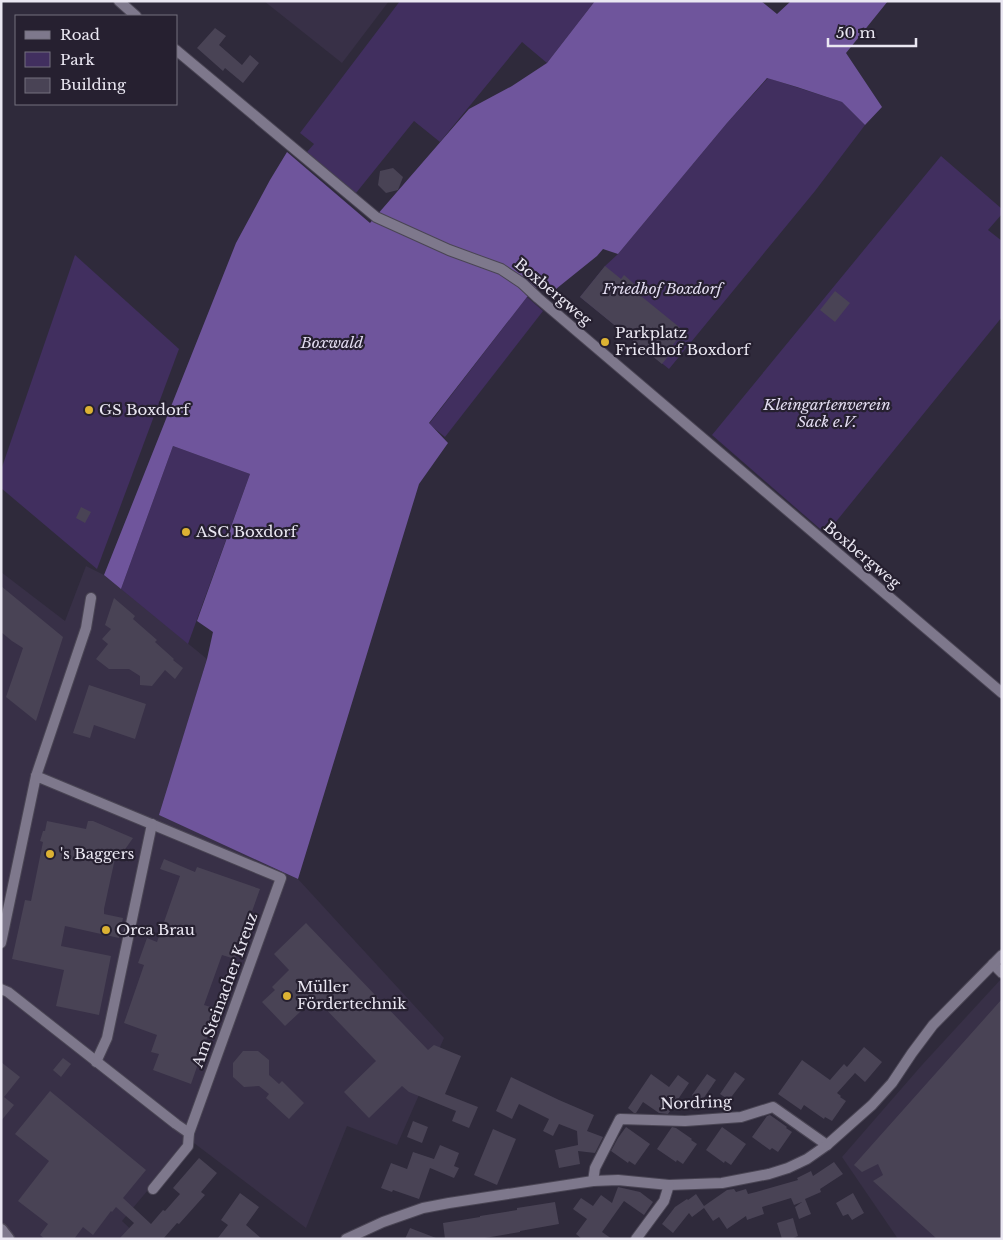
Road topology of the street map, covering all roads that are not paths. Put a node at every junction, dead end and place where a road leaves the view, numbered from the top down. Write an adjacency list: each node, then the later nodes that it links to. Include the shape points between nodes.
1 (118, 1): 2 (street)
2 (135, 15)
3 (178, 52): 5 (street, Boxbergweg, via 376,216 449,250 501,269 522,283)
4 (91, 598): 6 (street, via 86,628)
5 (1002, 693)
6 (36, 776): 7 (street, Am Steinacher Kreuz); 8 (street)
7 (152, 824): 13 (street, via 107,1038); 14 (street, Am Steinacher Kreuz, via 281,878)
8 (1, 943)
9 (1002, 955): 10 (street)
10 (993, 964): 11 (street); 15 (street, via 933,1025 892,1083 872,1105)
11 (1002, 973)
12 (1, 989): 13 (street)
13 (96, 1062): 14 (street)
14 (189, 1133): 18 (street, via 188,1146)
15 (827, 1145): 16 (street, Nordring, via 773,1107 742,1116 686,1121 620,1119 595,1168); 17 (street, via 801,1162 769,1174 722,1182)
16 (592, 1181): 17 (street); 21 (street, via 448,1202 383,1222)
17 (669, 1185): 22 (street, via 664,1201)
18 (153, 1189)
19 (1, 1230): 20 (main road)
20 (8, 1239)
21 (346, 1239)
22 (636, 1239)

